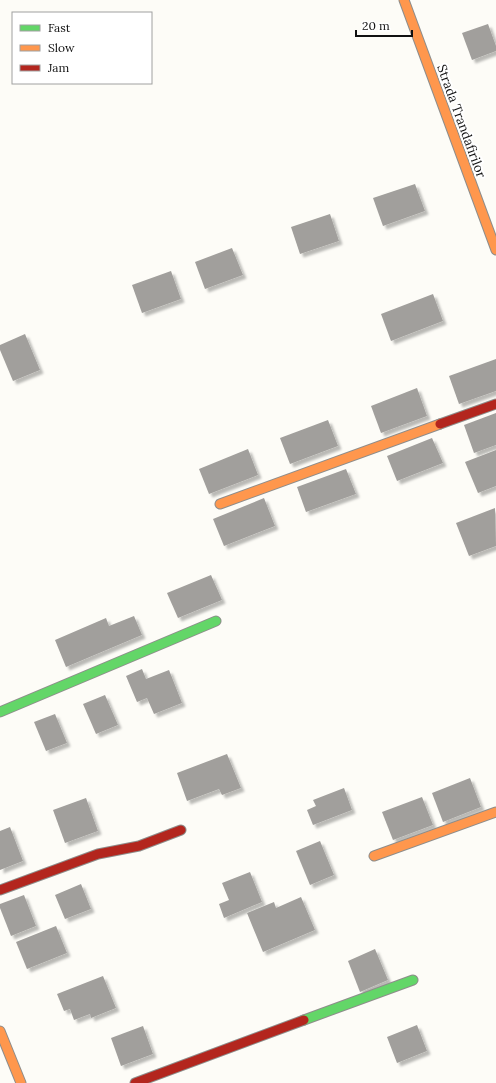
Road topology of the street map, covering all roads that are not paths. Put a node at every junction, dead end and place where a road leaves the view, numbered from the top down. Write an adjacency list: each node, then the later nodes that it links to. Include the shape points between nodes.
1 (404, 0): 2 (street, Strada Trandafirilor)
2 (496, 250)
3 (496, 404): 4 (street)
4 (220, 504)
5 (216, 621): 6 (street)
6 (0, 712)
7 (496, 812): 9 (street)
8 (182, 830): 10 (street, via 140,846 98,854)
9 (374, 856)
10 (0, 890)
11 (413, 980): 14 (street)
12 (0, 1031): 13 (street)
13 (21, 1083)
14 (135, 1083)

